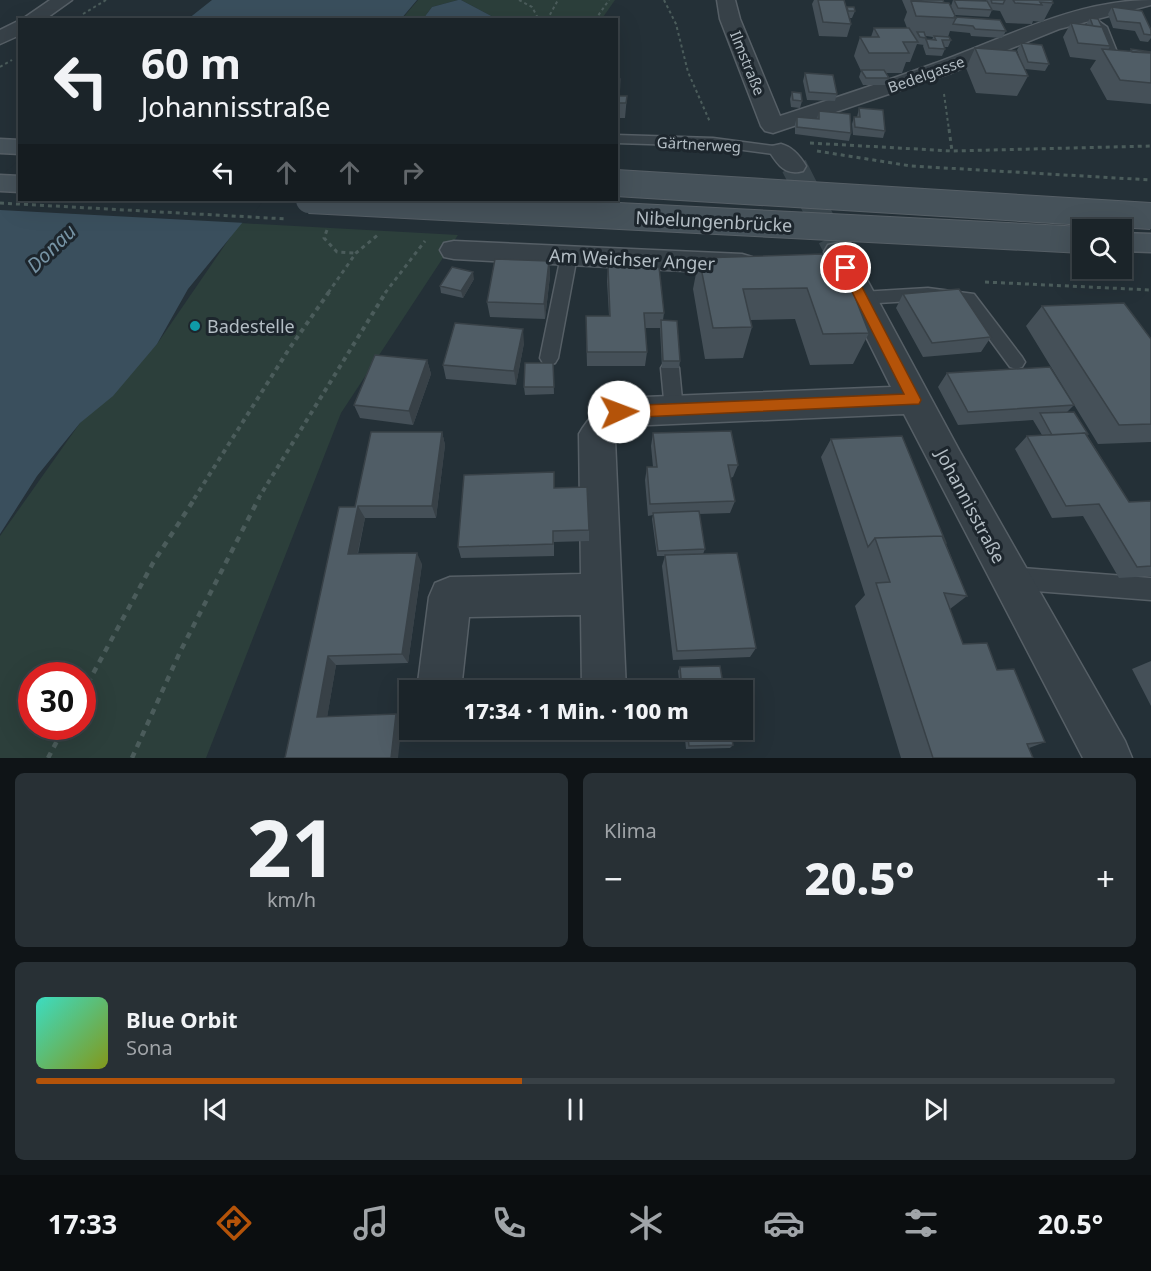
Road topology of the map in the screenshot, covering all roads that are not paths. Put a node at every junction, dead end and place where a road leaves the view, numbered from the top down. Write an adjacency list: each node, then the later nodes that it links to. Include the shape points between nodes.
1 (63, 0): 5 (street)
2 (726, 0): 9 (street, Ilmstraße)
3 (1148, 0): 4 (street, Bedelgasse)
4 (1086, 15): 8 (lane, via 1103,29); 9 (street, Bedelgasse)
5 (33, 18)
6 (18, 27): 7 (street)
7 (0, 38)
8 (1115, 65)
9 (773, 126)
10 (618, 139): 13 (lane, Gärtnerweg, via 713,142)
11 (0, 146): 12 (main road)
12 (18, 147)
13 (787, 158)
14 (0, 183): 16 (main road)
15 (618, 183): 18 (main road, Nibelungenbrücke, bridge)
16 (18, 184)
17 (328, 201): 19 (main road, Nibelungenbrücke, bridge)
18 (1151, 216)
19 (1072, 239)
20 (1132, 242): 21 (main road)
21 (1151, 243)
22 (454, 250): 23 (street, Am Weichser Anger)
23 (569, 256): 24 (street, Am Weichser Anger); 26 (lane)
24 (763, 265)
25 (842, 272): 27 (lane, via 928,294 968,298); 29 (street, Johannisstraße)
26 (549, 358)
27 (1016, 362)
28 (670, 368): 30 (lane)
29 (914, 400): 30 (street); 31 (street, Johannisstraße)
30 (674, 410): 33 (street, via 619,412 597,434)
31 (1010, 578): 32 (lane); 36 (street, Johannisstraße)
32 (1151, 589)
33 (602, 594): 34 (street, via 450,597); 35 (street)
34 (440, 680)
35 (604, 680)
36 (1108, 758)

